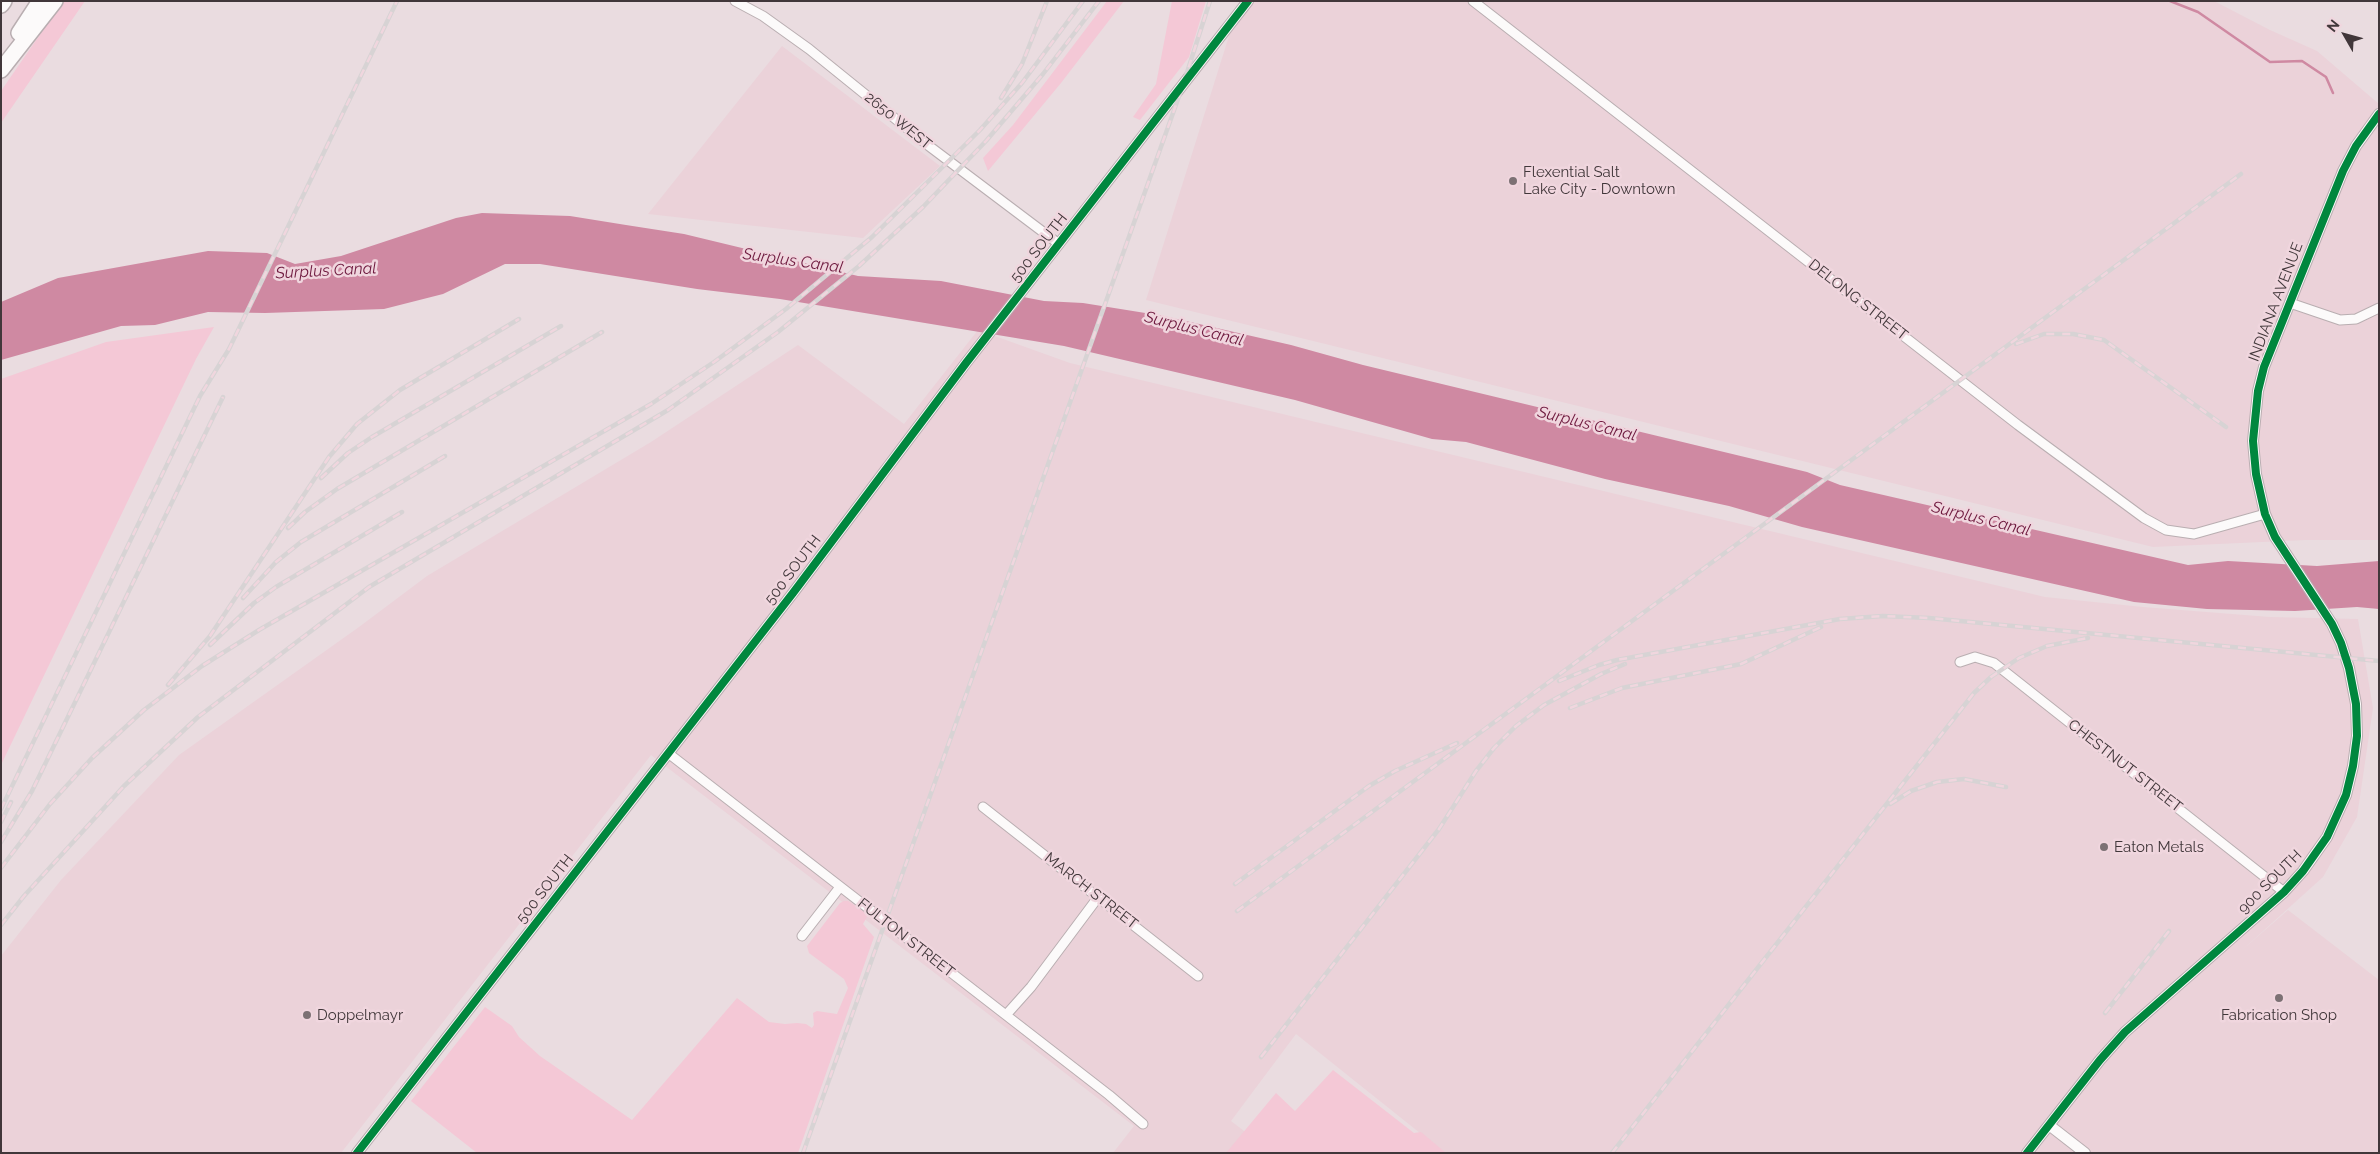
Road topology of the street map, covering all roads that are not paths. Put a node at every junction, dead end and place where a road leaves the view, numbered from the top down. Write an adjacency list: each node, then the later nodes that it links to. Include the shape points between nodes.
1 (4, 1): 7 (highway)
2 (40, 1): 8 (highway)
3 (55, 1): 9 (highway)
4 (735, 1): 11 (street, 2650 WEST, via 763,16 809,49 929,146)
5 (1248, 1): 11 (street, 500 SOUTH)
6 (1474, 1): 14 (street, DELONG STREET, via 2018,425 2144,518 2166,530 2194,534)
7 (1, 5)
8 (1, 59)
9 (1, 70)
10 (2379, 114): 12 (street, INDIANA AVENUE, via 2349,159)
11 (1059, 244): 16 (street, 500 SOUTH)
12 (2290, 303): 13 (street, via 2340,320 2356,319); 14 (street, INDIANA AVENUE, via 2264,367 2255,416 2256,474)
13 (2379, 308)
14 (2265, 514): 19 (street, 900 SOUTH, via 2275,537 2341,642 2354,690 2357,720 2353,766 2346,795 2312,860)
15 (1960, 662): 19 (street, CHESTNUT STREET, via 1976,657 1994,663)
16 (668, 753): 18 (street, FULTON STREET); 26 (street, 500 SOUTH)
17 (983, 807): 20 (street, MARCH STREET)
18 (840, 887): 21 (street); 23 (street, FULTON STREET)
19 (2284, 892): 25 (street, 900 SOUTH, via 2130,1027)
20 (1098, 896): 22 (street, MARCH STREET); 23 (street, via 1031,987)
21 (802, 936)
22 (1198, 976)
23 (1006, 1015): 24 (street, FULTON STREET)
24 (1143, 1124)
25 (2049, 1125): 27 (street, 900 SOUTH); 28 (street)
26 (357, 1153)
27 (2027, 1153)
28 (2085, 1153)

